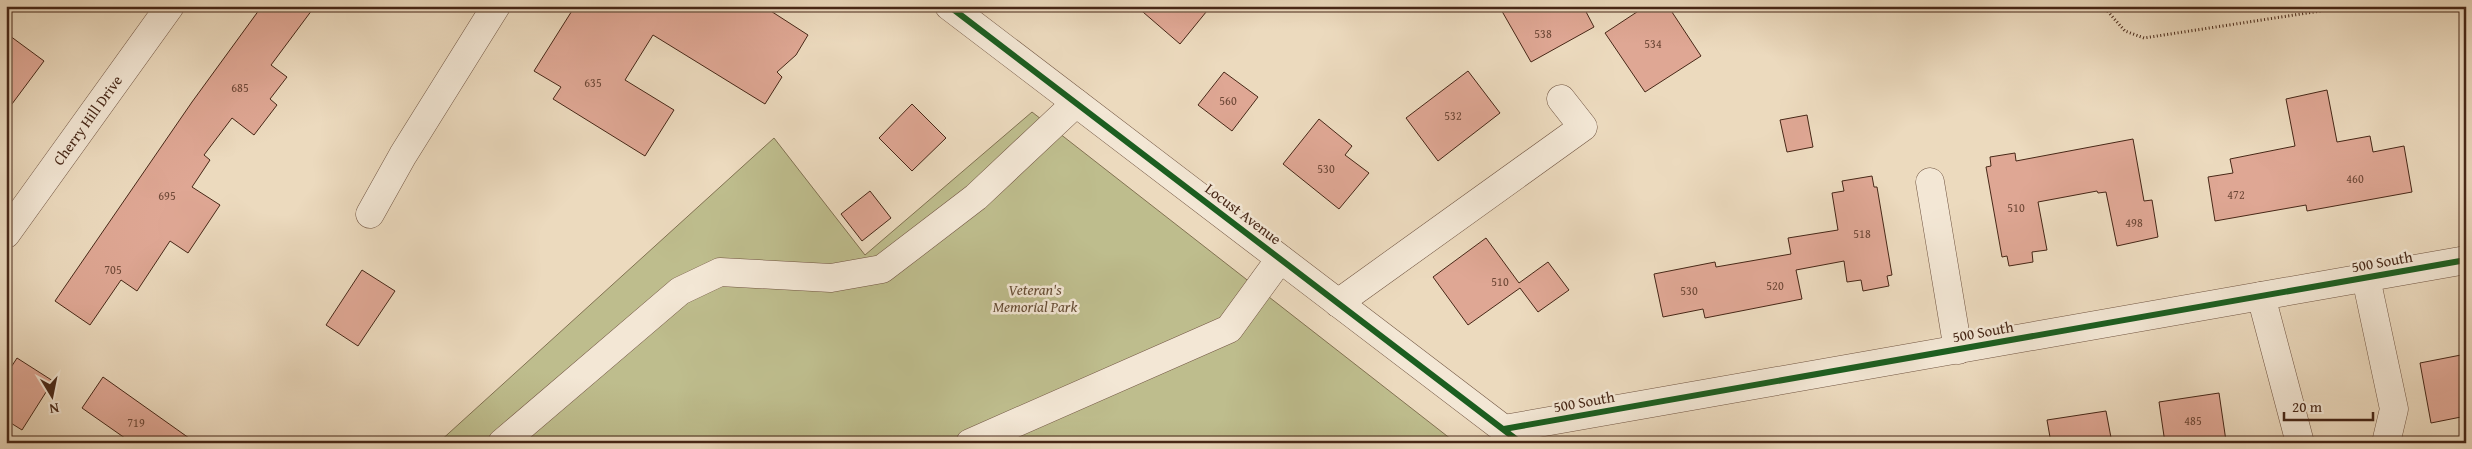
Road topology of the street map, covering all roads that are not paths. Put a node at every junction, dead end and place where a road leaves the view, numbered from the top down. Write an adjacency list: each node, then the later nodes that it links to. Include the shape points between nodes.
1 (170, 6): 8 (street, Cherry Hill Drive)
2 (496, 6): 7 (street, via 402,154)
3 (949, 6): 5 (street, Locust Avenue)
4 (1561, 99): 13 (street, via 1583,127)
5 (1076, 103): 9 (street, Locust Avenue); 16 (street, via 976,197 882,269 831,278 720,272 680,291)
6 (1930, 182): 14 (street)
7 (370, 214)
8 (6, 234)
9 (1280, 259): 13 (street, Locust Avenue); 17 (street, via 1229,330)
10 (2466, 260): 11 (street, 500 South)
11 (2366, 278): 12 (street, 500 South); 19 (street, via 2394,409)
12 (2261, 296): 14 (street, 500 South); 18 (street)
13 (1338, 303): 15 (street, Locust Avenue)
14 (1958, 350): 15 (street, 500 South)
15 (1513, 436)
16 (502, 443)
17 (970, 443)
18 (2300, 443)
19 (2386, 443)

